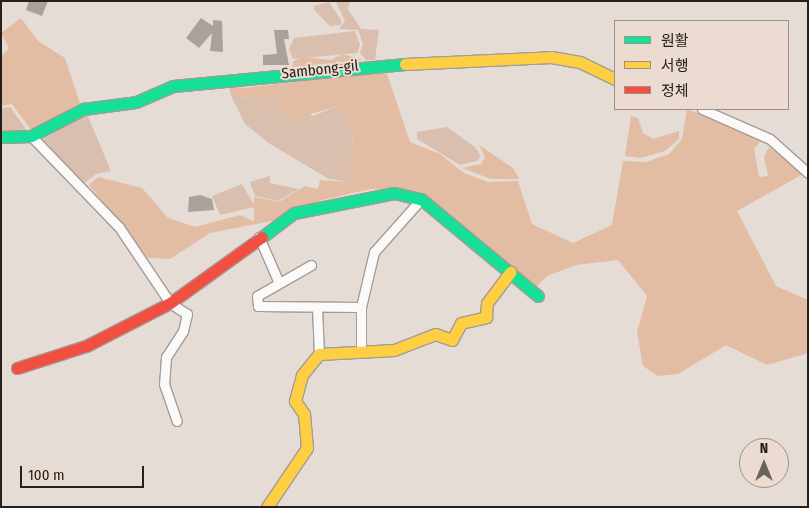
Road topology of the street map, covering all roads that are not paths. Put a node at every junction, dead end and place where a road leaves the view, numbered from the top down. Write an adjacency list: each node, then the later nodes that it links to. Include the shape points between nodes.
1 (614, 79): 3 (street, Sambong-gil, via 580,62 551,57 354,67 173,86 136,102 83,109)
2 (704, 110): 5 (street, via 770,139)
3 (31, 136): 4 (street); 12 (street, via 119,227)
4 (1, 137)
5 (808, 173)
6 (421, 198): 7 (street, via 394,193 294,213); 9 (street); 14 (street, via 374,252)
7 (259, 237): 10 (street); 12 (street)
8 (311, 266): 10 (street)
9 (510, 272): 11 (street); 15 (street, via 487,304 486,317 461,323 452,340 435,334 394,350)
10 (279, 283): 13 (street, via 257,296 258,306)
11 (538, 296)
12 (170, 303): 17 (street, via 86,346); 18 (street, via 187,314 183,331 166,358 164,384)
13 (317, 306): 14 (street); 16 (street)
14 (362, 307): 15 (street)
15 (361, 352): 16 (street)
16 (320, 354): 19 (street, via 302,375 295,401 304,414 307,448)
17 (18, 368)
18 (177, 421)
19 (268, 507)

